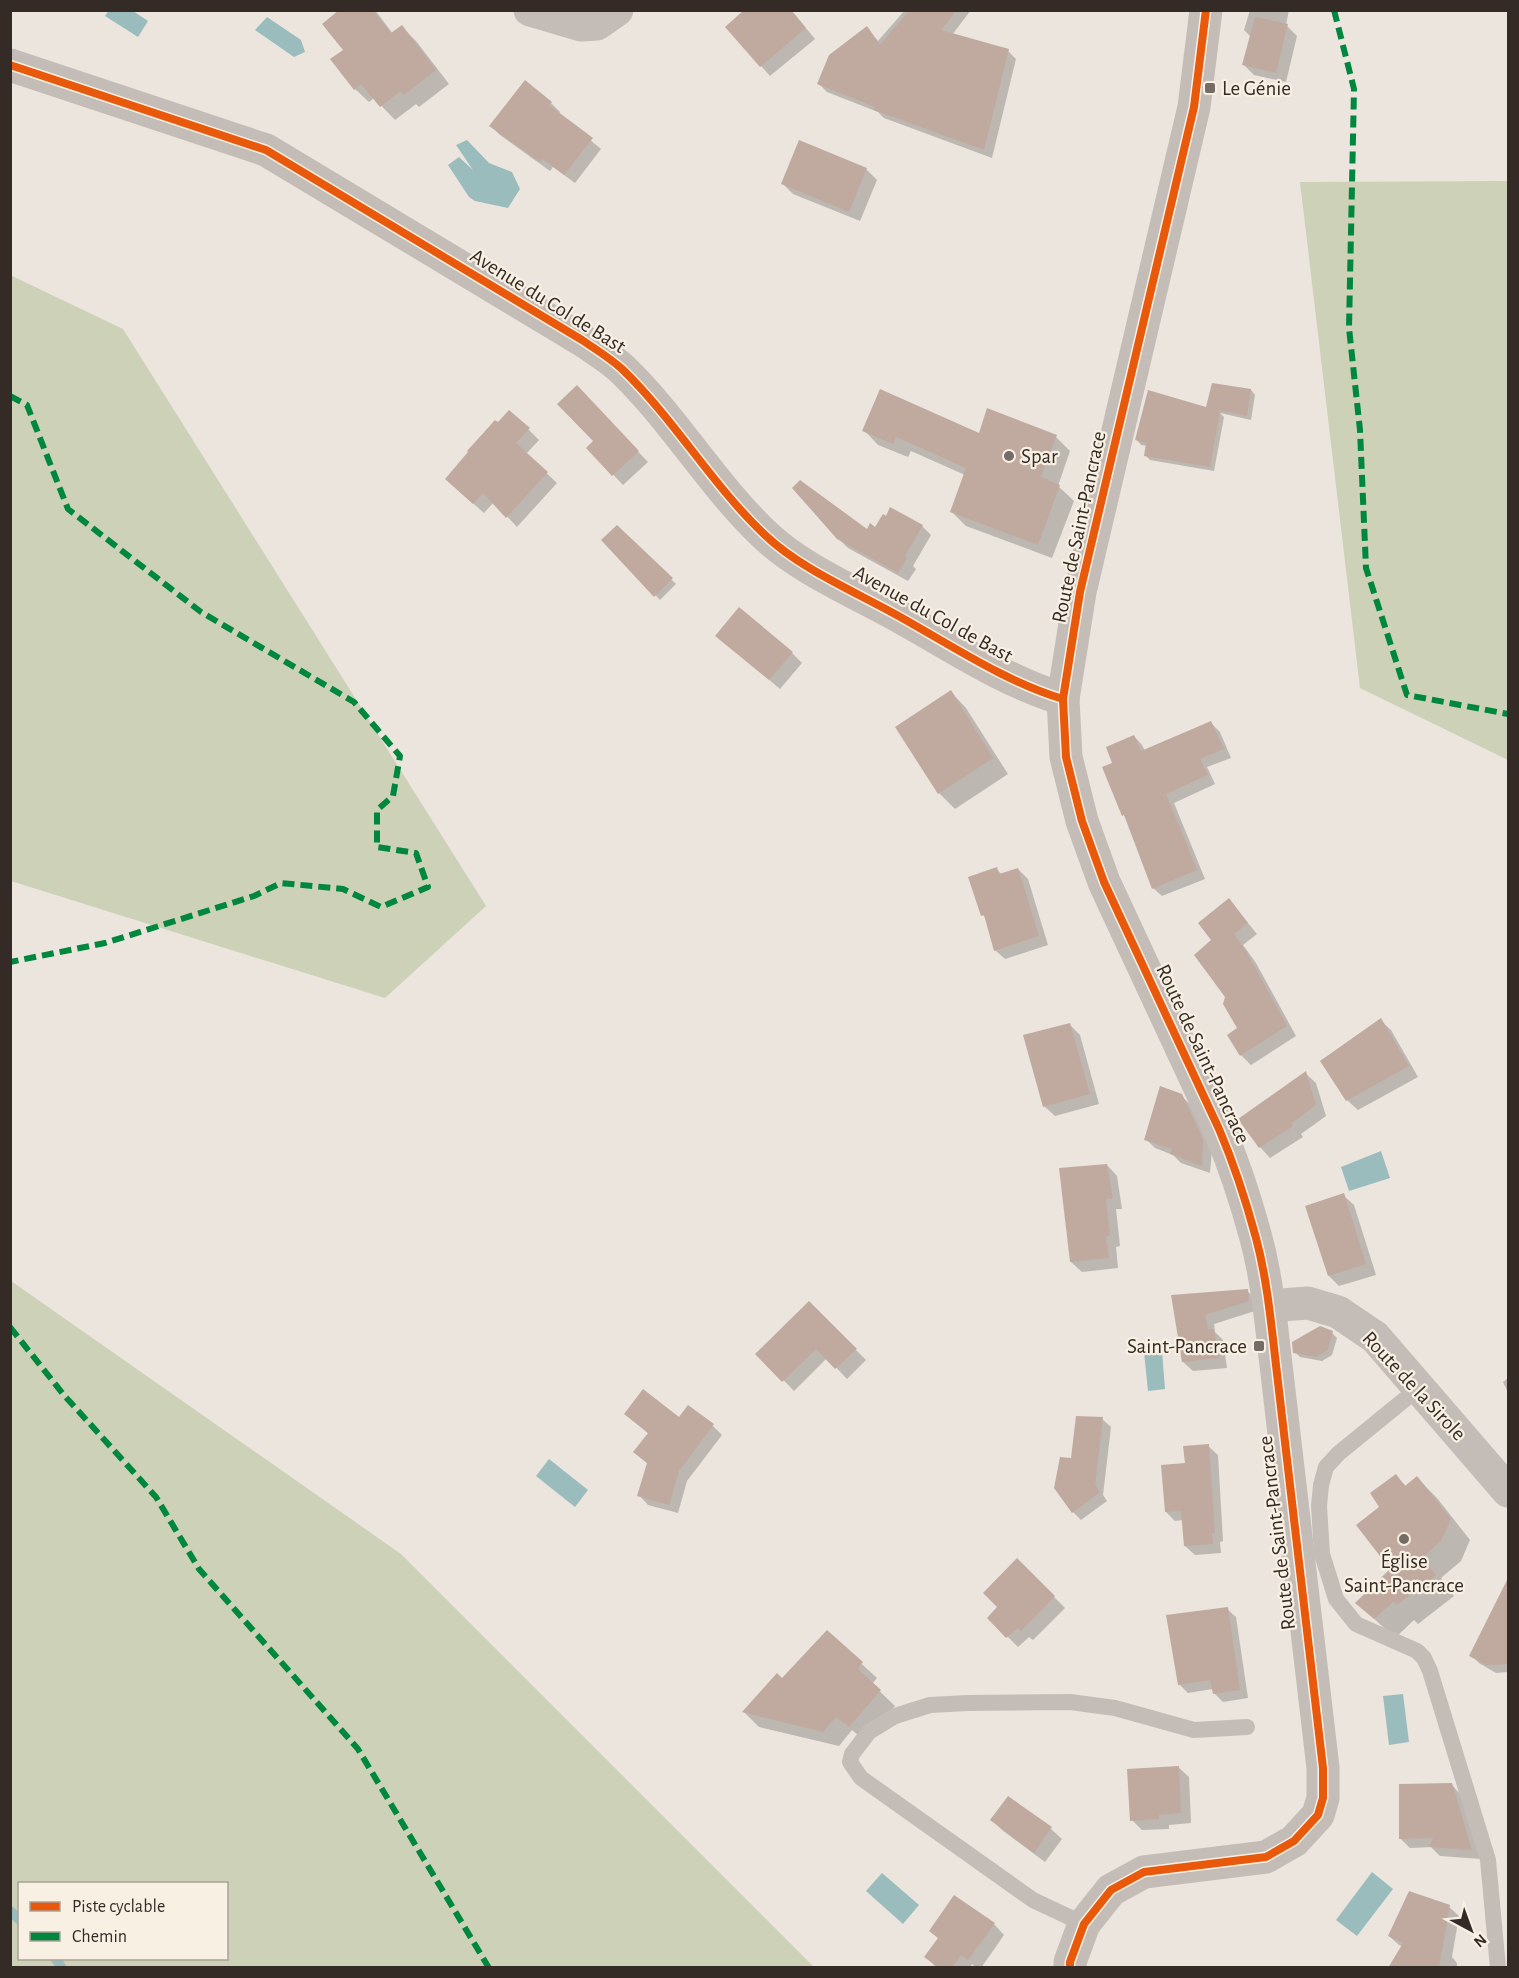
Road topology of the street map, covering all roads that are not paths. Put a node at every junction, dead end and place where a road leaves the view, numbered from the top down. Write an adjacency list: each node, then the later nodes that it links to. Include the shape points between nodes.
1 (530, 10): 2 (street, via 581,25 597,24)
2 (617, 10)
3 (1206, 10): 5 (street, Route de Saint-Pancrace, via 1194,107 1080,592)
4 (10, 65): 5 (street, Avenue du Col de Bast, via 266,150 582,340 636,383 766,537 795,558 981,663 1041,693)
5 (1063, 699): 6 (street, Route de Saint-Pancrace, via 1066,757 1082,821 1104,882 1232,1161 1256,1238)
6 (1269, 1306): 7 (street, Route de la Sirole, via 1308,1303 1338,1312 1375,1337); 10 (street, Route de Saint-Pancrace, via 1323,1768 1323,1798 1318,1815 1294,1841 1266,1857 1144,1872 1111,1890)
7 (1420, 1387): 8 (street, Route de la Sirole); 11 (lane, via 1326,1467 1319,1506 1322,1554 1336,1599 1347,1615 1356,1624 1417,1652 1430,1671 1488,1860)
8 (1509, 1491)
9 (1248, 1727): 10 (lane, via 1194,1730 1115,1708 1070,1702 968,1703 930,1705 895,1716 869,1732 850,1762 861,1778 1033,1900)
10 (1084, 1924): 12 (street, Route de Saint-Pancrace)
11 (1502, 1965)
12 (1070, 1968)

